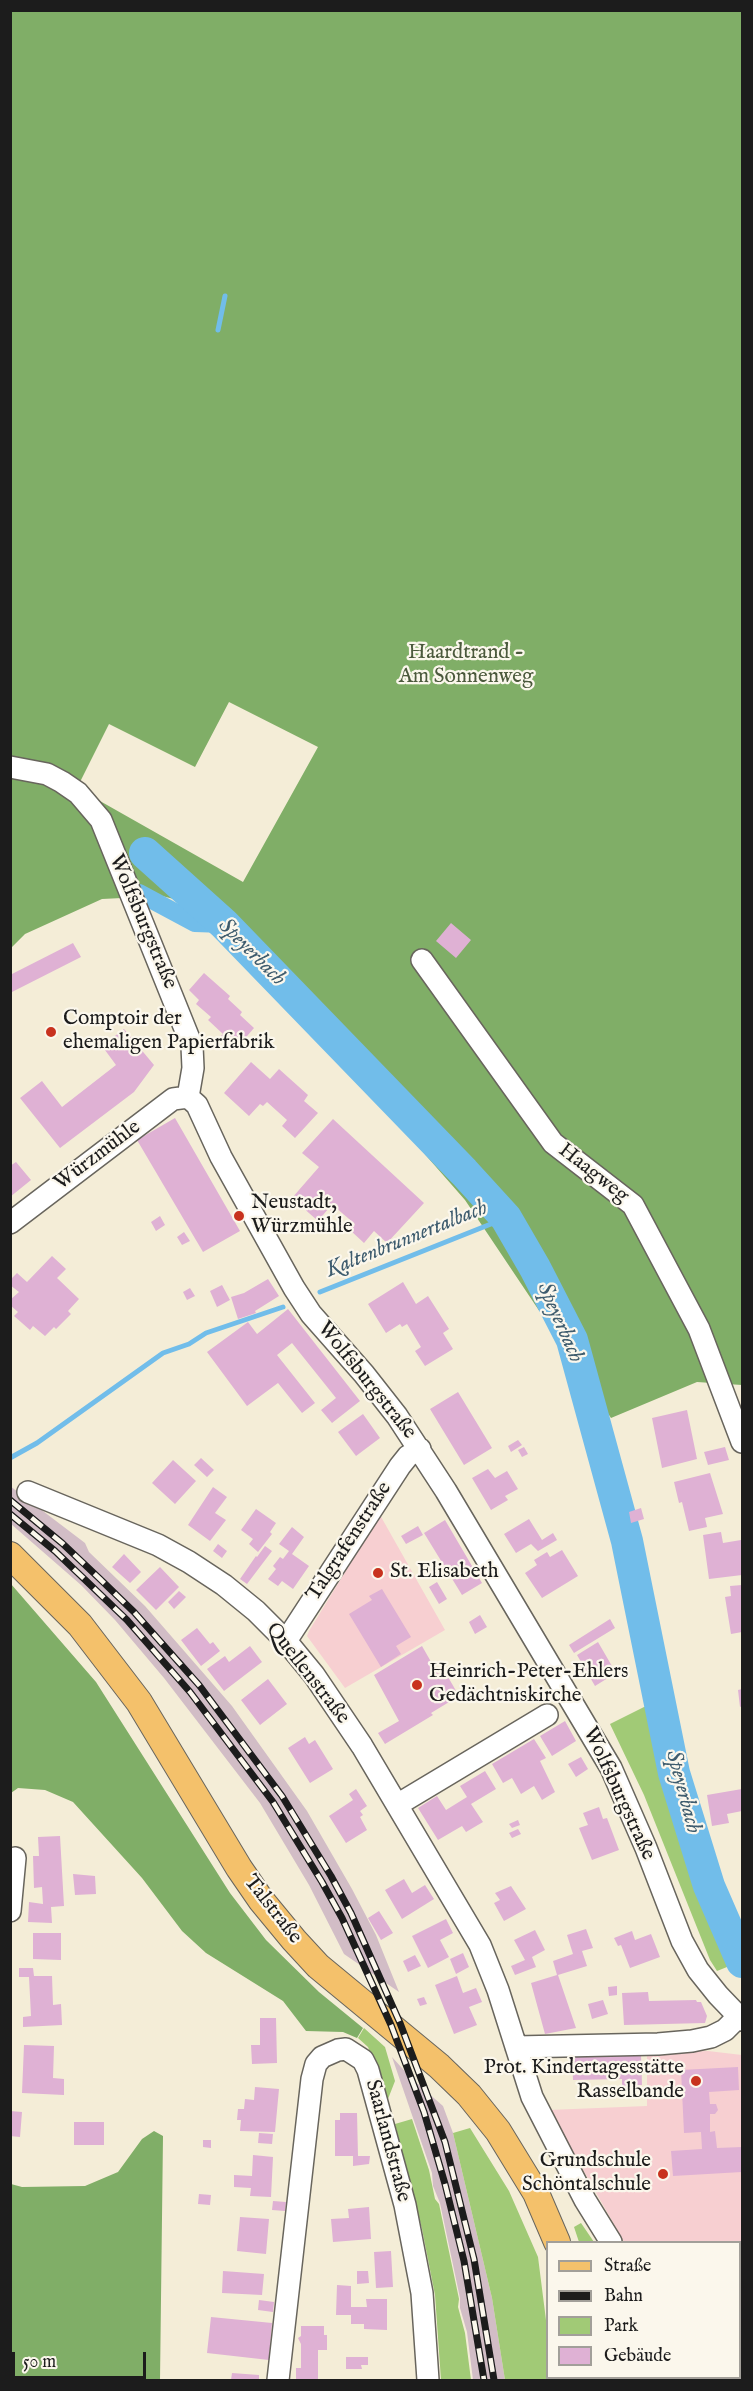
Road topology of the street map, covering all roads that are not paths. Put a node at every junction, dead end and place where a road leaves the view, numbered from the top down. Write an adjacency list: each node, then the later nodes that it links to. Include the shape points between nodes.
1 (10, 767): 3 (street, Wolfsburgstraße, via 47,774 62,782 78,793 101,820 192,1046)
2 (422, 960): 5 (street, Haagweg, via 553,1143 633,1205 699,1329)
3 (188, 1096): 4 (street, Würzmühle, via 173,1099); 6 (street, Wolfsburgstraße, via 197,1105 221,1157 305,1305 364,1374)
4 (10, 1223)
5 (742, 1442)
6 (420, 1449): 9 (street, Talgrafenstraße, via 400,1466); 14 (street, Wolfsburgstraße, via 611,1768 682,1941 698,1970)
7 (28, 1492): 9 (street, Quellenstraße, via 158,1545 189,1562 256,1611)
8 (10, 1555): 16 (main road, Talstraße, via 80,1625 139,1702 239,1868 288,1934 318,1966 439,2066 491,2122 536,2193)
9 (286, 1641): 11 (street, Quellenstraße, via 339,1710)
10 (547, 1714): 11 (street)
11 (398, 1805): 15 (street, Quellenstraße, via 480,1945)
12 (15, 1858): 13 (street)
13 (10, 1911)
14 (740, 2018): 15 (street, via 718,2034 692,2041)
15 (516, 2047): 17 (street, Quellenstraße, via 532,2097)
16 (557, 2241)
17 (610, 2241)
18 (278, 2380): 19 (street, Saarlandstraße, via 312,2079 322,2058 346,2049 363,2060 368,2070 405,2205 422,2293)
19 (428, 2380)

